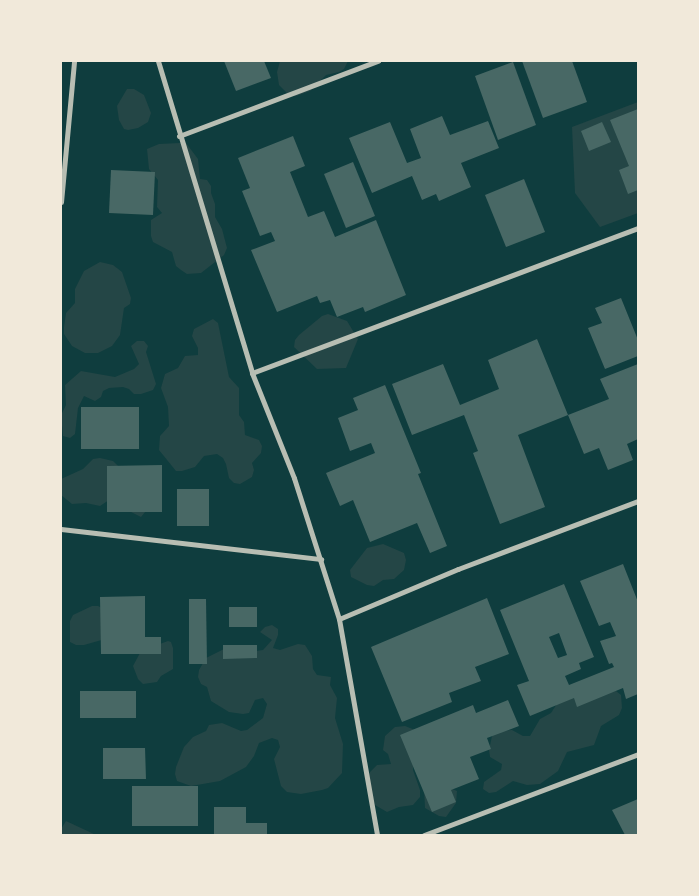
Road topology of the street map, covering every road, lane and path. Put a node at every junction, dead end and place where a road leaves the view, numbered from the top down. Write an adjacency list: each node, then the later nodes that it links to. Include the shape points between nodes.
1 (74, 61): 5 (street)
2 (158, 61): 4 (street)
3 (378, 61): 4 (street)
4 (179, 136): 7 (street)
5 (61, 202)
6 (638, 228): 7 (street)
7 (252, 373): 10 (street, via 294,478)
8 (638, 501): 11 (street, via 458,569)
9 (61, 529): 10 (street)
10 (321, 559): 11 (street)
11 (338, 619): 13 (street)
12 (638, 754): 14 (street)
13 (377, 835)
14 (424, 835)

